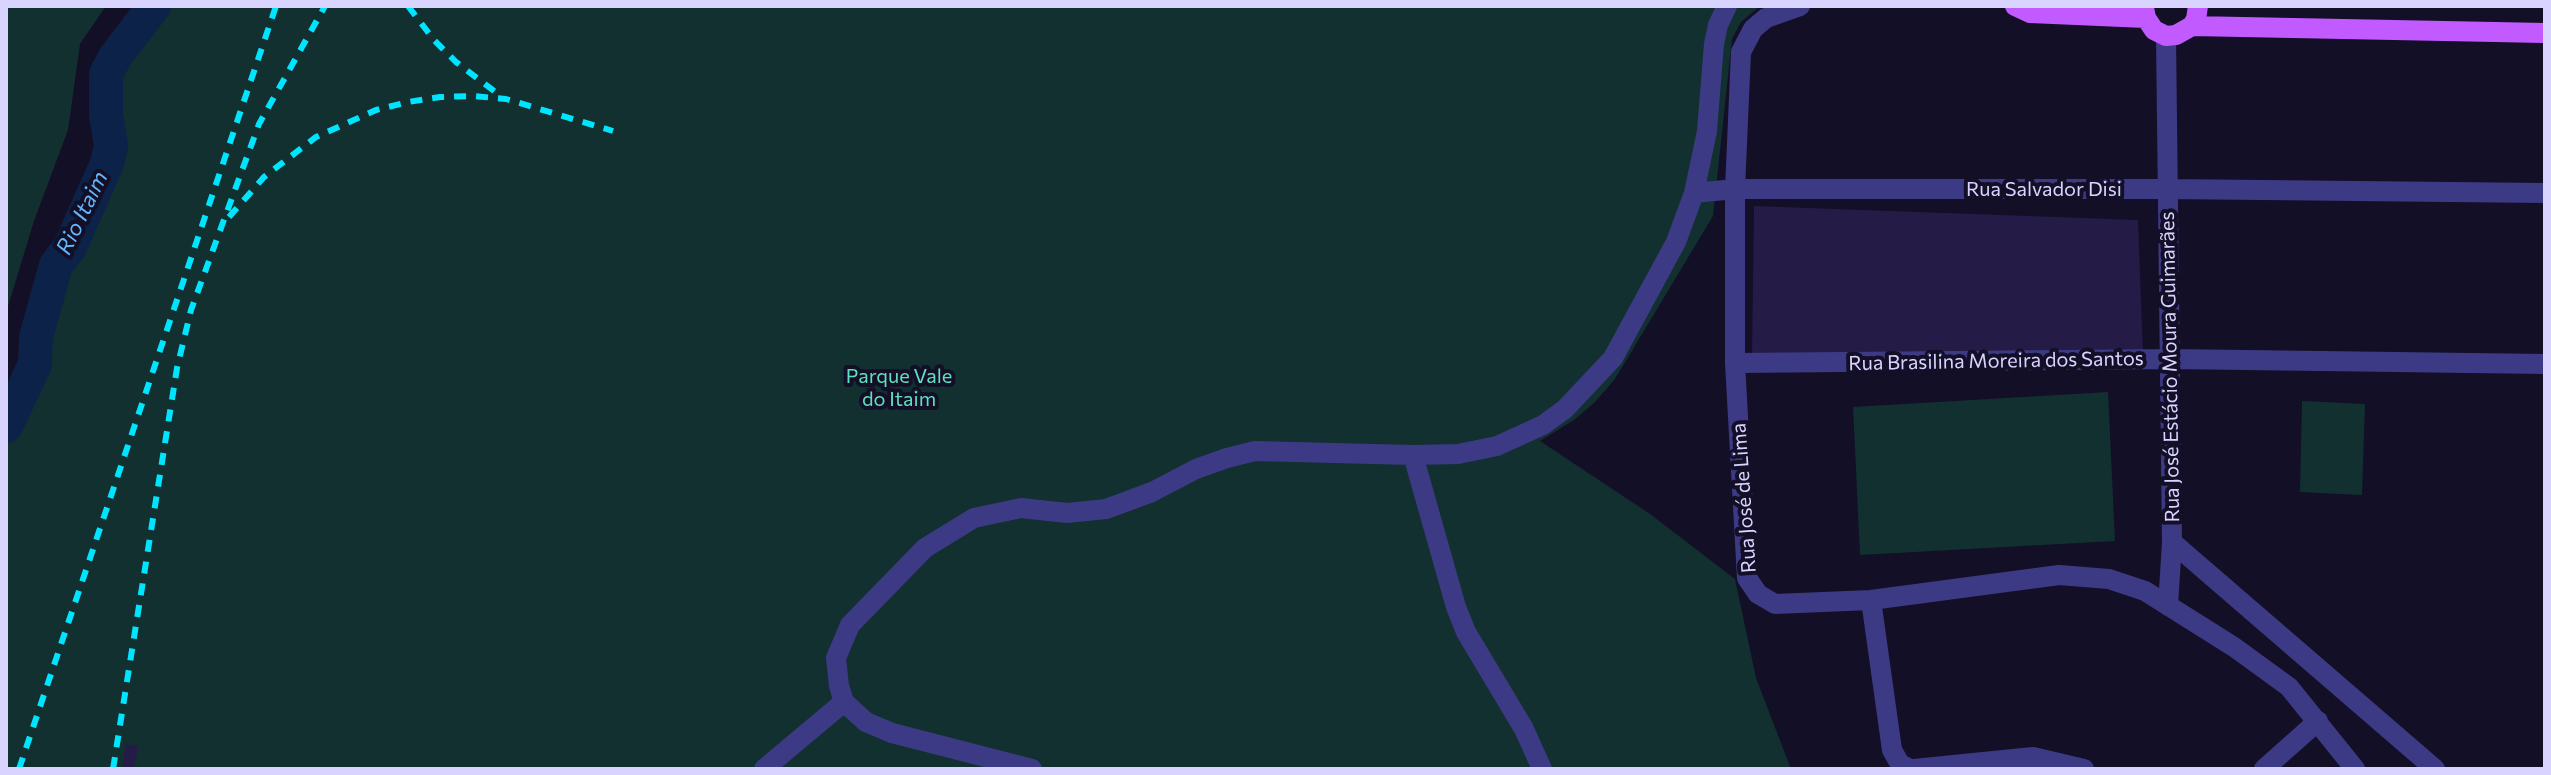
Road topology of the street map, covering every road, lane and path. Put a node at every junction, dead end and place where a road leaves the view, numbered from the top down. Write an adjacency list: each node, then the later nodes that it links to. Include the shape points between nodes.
1 (1727, 6): 10 (street, via 1714,44 1707,131)
2 (1800, 6): 8 (street, Rua José de Lima, via 1766,18 1741,52)
3 (2023, 10): 4 (main road)
4 (2145, 12): 7 (main road, via 2154,30)
5 (2195, 16): 6 (main road); 7 (main road, via 2185,32)
6 (2545, 33)
7 (2166, 36): 9 (street, Rua José Estácio Moura Guimarães)
8 (1735, 189): 9 (street, Rua Salvador Disi); 10 (street, Rua Salvador Disi); 13 (street, Rua José de Lima)
9 (2168, 189): 11 (street, Rua Salvador Disi); 12 (street, Rua José Estácio Moura Guimarães)
10 (1694, 193): 15 (street, via 1676,242 1613,358 1565,409 1497,446)
11 (2545, 193)
12 (2170, 359): 13 (street, Rua Brasilina Moreira dos Santos); 14 (street, Rua Brasilina Moreira dos Santos); 16 (street, Rua José Estácio Moura Guimarães)
13 (1735, 363): 17 (street, Rua José de Lima, via 1747,578 1758,594 1775,604)
14 (2545, 364)
15 (1413, 455): 19 (street, via 1255,451 1196,469 1106,509 1067,513 1021,508 974,518 925,548 850,625 836,658); 23 (street, via 1461,619)
16 (2172, 542): 18 (street); 28 (street, Rua José Estácio Moura Guimarães)
17 (1871, 600): 18 (street, Rua José de Lima, via 2059,575 2109,579 2145,591); 24 (street, via 1892,750 1900,764)
18 (2168, 606): 20 (street, Rua José de Lima, via 2289,687)
19 (844, 702): 21 (street); 22 (street, via 866,722 892,733)
20 (2318, 721): 26 (street); 27 (street, Rua José de Lima)
21 (764, 769)
22 (1032, 769)
23 (1542, 769)
24 (1912, 769): 25 (street, via 2033,757)
25 (2084, 769)
26 (2264, 769)
27 (2355, 769)
28 (2435, 769)

